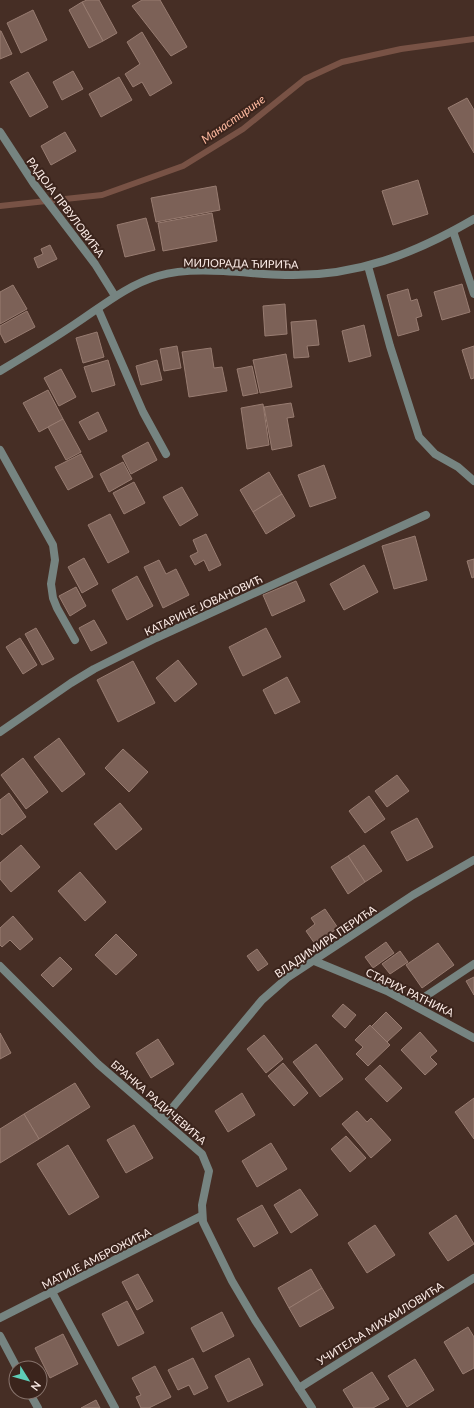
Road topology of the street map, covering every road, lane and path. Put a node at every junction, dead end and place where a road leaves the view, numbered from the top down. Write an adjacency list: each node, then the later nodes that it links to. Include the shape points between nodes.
1 (0, 132): 6 (street, РАДОЈА ПРВУЛОВИЋА, via 34,184)
2 (474, 219): 3 (street, МИЛОРАДА ЋИРИЋА)
3 (453, 231): 4 (street, МИЛОРАДА ЋИРИЋА, via 416,250); 5 (street)
4 (368, 266): 6 (street, МИЛОРАДА ЋИРИЋА, via 326,274 173,273 141,282); 11 (street, via 392,354 419,437 436,454 458,467)
5 (474, 294)
6 (116, 296): 7 (street, МИЛОРАДА ЋИРИЋА)
7 (98, 309): 8 (street, МИЛОРАДА ЋИРИЋА); 10 (street, via 143,412)
8 (0, 371)
9 (0, 450): 13 (street, via 53,545 53,598)
10 (166, 454)
11 (474, 481)
12 (426, 515): 14 (street, КАТАРИНЕ ЈОВАНОВИЋ, via 156,638 101,666 71,683)
13 (75, 640)
14 (0, 732)
15 (474, 860): 16 (street, ВЛАДИМИРА ПЕРИЋА, via 413,895)
16 (312, 960): 19 (street, СТАРИХ РАТНИКА); 21 (street, ВЛАДИМИРА ПЕРИЋА, via 262,1000)
17 (474, 964): 19 (street)
18 (0, 966): 21 (street, БРАНКА РАДИЧЕВИЋА, via 98,1064)
19 (414, 1004): 20 (street, СТАРИХ РАТНИКА)
20 (474, 1038)
21 (163, 1119): 22 (street, БРАНКА РАДИЧЕВИЋА, via 202,1154 207,1164 209,1178)
22 (201, 1216): 24 (street, МАТИЈЕ АМБРОЖИЋА); 28 (street, via 254,1320)
23 (474, 1278): 28 (street, УЧИТЕЉА МИХАИЛОВИЋА)
24 (52, 1292): 25 (street, МАТИЈЕ АМБРОЖИЋА); 29 (street)
25 (0, 1318)
26 (0, 1336): 27 (street)
27 (13, 1360)
28 (299, 1388): 30 (street)
29 (115, 1408)
30 (312, 1408)

